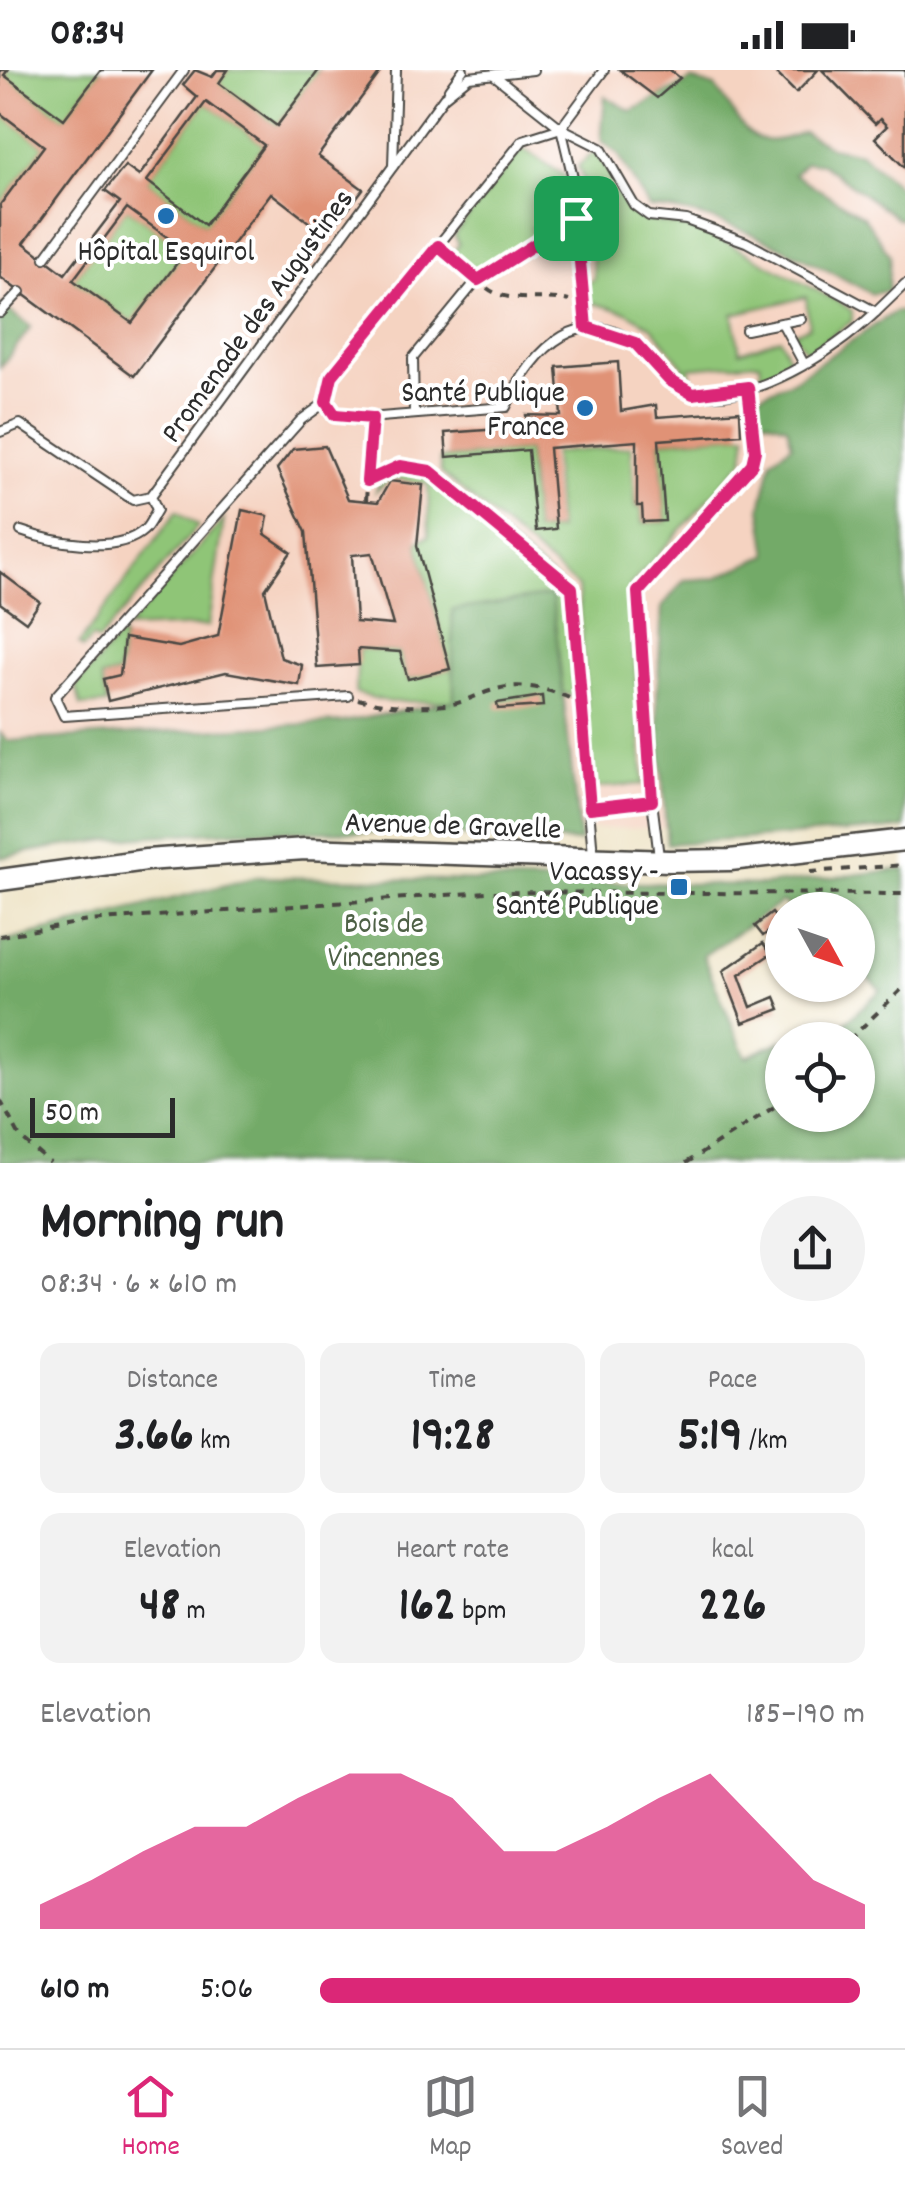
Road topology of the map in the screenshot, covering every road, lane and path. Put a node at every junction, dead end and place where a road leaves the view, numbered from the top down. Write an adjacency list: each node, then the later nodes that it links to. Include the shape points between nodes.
1 (184, 70): 12 (lane)
2 (396, 70): 9 (lane)
3 (463, 70): 7 (lane)
4 (533, 70): 6 (lane, Promenade des Augustines)
5 (604, 70): 8 (lane)
6 (494, 75): 7 (lane, Promenade des Augustines, via 469,78); 8 (lane)
7 (444, 96): 9 (lane, Promenade des Augustines)
8 (561, 128): 10 (lane); 11 (lane, via 523,140); 18 (lane, via 600,148 634,205 648,216 686,220 746,242)
9 (393, 166): 31 (lane, Promenade des Augustines)
10 (576, 218): 13 (lane); 22 (lane)
11 (438, 246): 13 (path); 26 (lane, via 332,376)
12 (45, 258)
13 (478, 280): 22 (path, via 498,296 573,302); 27 (lane, via 410,363)
14 (905, 284): 18 (lane)
15 (20, 292): 17 (lane)
16 (0, 297): 17 (lane)
17 (10, 305): 19 (lane)
18 (876, 312): 24 (lane)
19 (0, 313)
20 (801, 319): 21 (lane)
21 (782, 323): 23 (lane); 24 (lane)
22 (586, 327): 25 (lane, via 635,343 669,380 693,394); 27 (lane, via 554,339 532,360 506,407)
23 (746, 330)
24 (804, 364): 25 (lane, via 774,382)
25 (748, 387): 36 (lane, via 752,464 638,592)
26 (326, 402): 28 (lane, via 335,415); 34 (lane, via 301,420 55,698 64,716)
27 (414, 414): 28 (lane)
28 (372, 418): 30 (path)
29 (0, 432): 31 (lane, via 20,424 133,500)
30 (367, 481): 32 (path); 35 (path, via 400,466 430,471 572,588)
31 (150, 496): 33 (lane, Promenade des Augustines, via 157,510 143,532 122,540 57,545)
32 (366, 500)
33 (21, 531)
34 (348, 696): 35 (path, via 446,705 519,686 547,688)
35 (581, 704): 37 (path)
36 (652, 801): 37 (lane); 40 (lane)
37 (590, 808): 39 (lane)
38 (905, 840): 40 (street, Avenue de Gravelle, via 730,860)
39 (593, 859): 40 (street, Avenue de Gravelle); 43 (street, Avenue de Gravelle, via 305,849 146,860)
40 (659, 861)
41 (905, 865): 42 (path)
42 (807, 872)
43 (0, 880)
44 (905, 894): 45 (path, via 487,892 88,921)
45 (0, 936)
46 (905, 986): 47 (path)
47 (867, 1022)
48 (0, 1100): 50 (path, via 20,1137)
49 (765, 1113): 51 (path)
50 (50, 1163)
51 (686, 1163)

